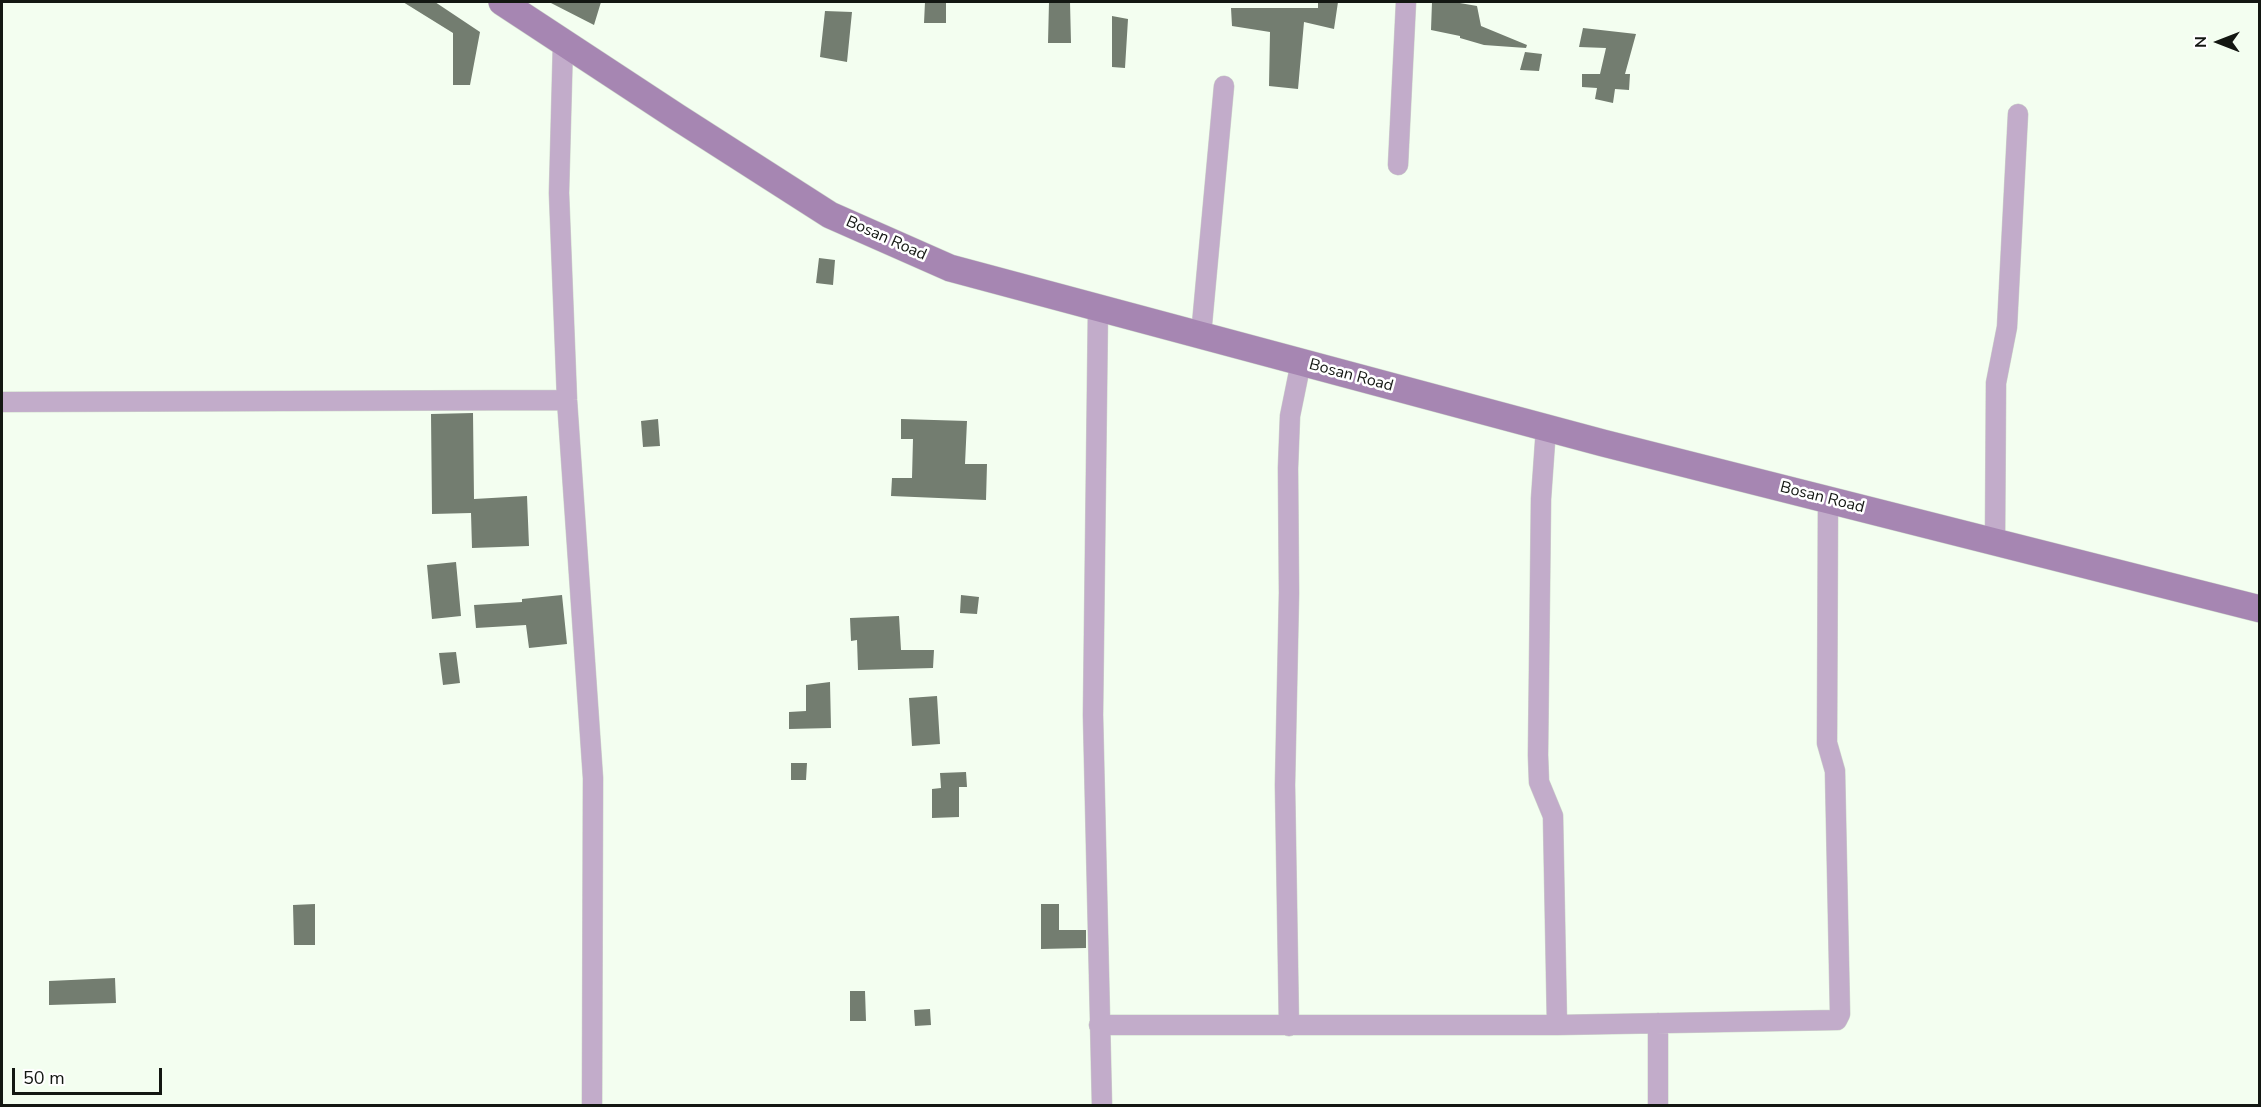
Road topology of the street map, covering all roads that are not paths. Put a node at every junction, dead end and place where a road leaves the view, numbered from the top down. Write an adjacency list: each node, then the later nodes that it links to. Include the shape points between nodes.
1 (502, 2): 3 (main road, Bosan Road)
2 (1406, 2): 6 (street)
3 (563, 42): 7 (main road, Bosan Road, via 830,215 950,268); 10 (street, via 559,193)
4 (1224, 86): 8 (street)
5 (2018, 114): 14 (street, via 2007,327 1996,383)
6 (1398, 165)
7 (1098, 308): 8 (main road, Bosan Road); 17 (street, via 1093,715)
8 (1201, 335): 9 (main road, Bosan Road)
9 (1301, 362): 12 (main road, Bosan Road); 19 (street, via 1290,416 1288,468 1285,785)
10 (567, 400): 11 (street); 20 (street, via 593,778)
11 (2, 402)
12 (1546, 428): 13 (main road, Bosan Road); 18 (street, via 1541,498 1538,755 1539,782 1553,816)
13 (1828, 500): 14 (main road, Bosan Road); 16 (street, via 1827,743 1835,771 1840,1014 1838,1020)
14 (1995, 542): 15 (main road, Bosan Road)
15 (2259, 609)
16 (1658, 1023): 18 (street); 22 (street)
17 (1099, 1025): 19 (street); 21 (street)
18 (1557, 1025): 19 (street)
19 (1289, 1026)
20 (592, 1106)
21 (1102, 1106)
22 (1658, 1106)

